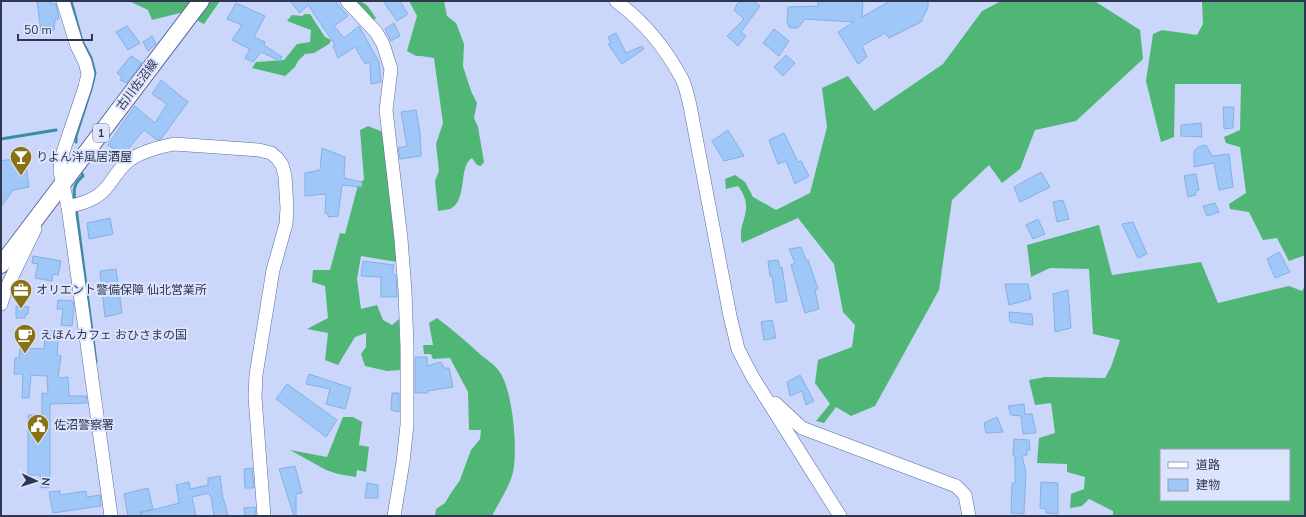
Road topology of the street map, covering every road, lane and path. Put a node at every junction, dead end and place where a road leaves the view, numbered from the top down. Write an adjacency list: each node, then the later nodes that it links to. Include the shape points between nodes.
1 (63, 1): 5 (street, via 88,74 61,158)
2 (201, 1): 5 (main road, 古川佐沼線 / 1)
3 (347, 1): 13 (street, via 376,32 391,69 386,110 401,238 407,347 407,425)
4 (616, 1): 10 (street, via 632,13 654,38 682,80 690,106 730,316 738,349)
5 (58, 190): 6 (street); 7 (main road, 古川佐沼線 / 1); 8 (street)
6 (73, 206): 11 (street); 12 (street, via 99,195 129,160 153,149 174,144 259,150 271,154 282,165 287,208 286,224 273,270 256,375 255,397)
7 (1, 265)
8 (3, 286): 9 (street)
9 (1, 304)
10 (752, 376): 14 (street); 15 (street, via 802,428 956,486 965,495)
11 (111, 516)
12 (264, 516)
13 (394, 516)
14 (840, 516)
15 (969, 516)

